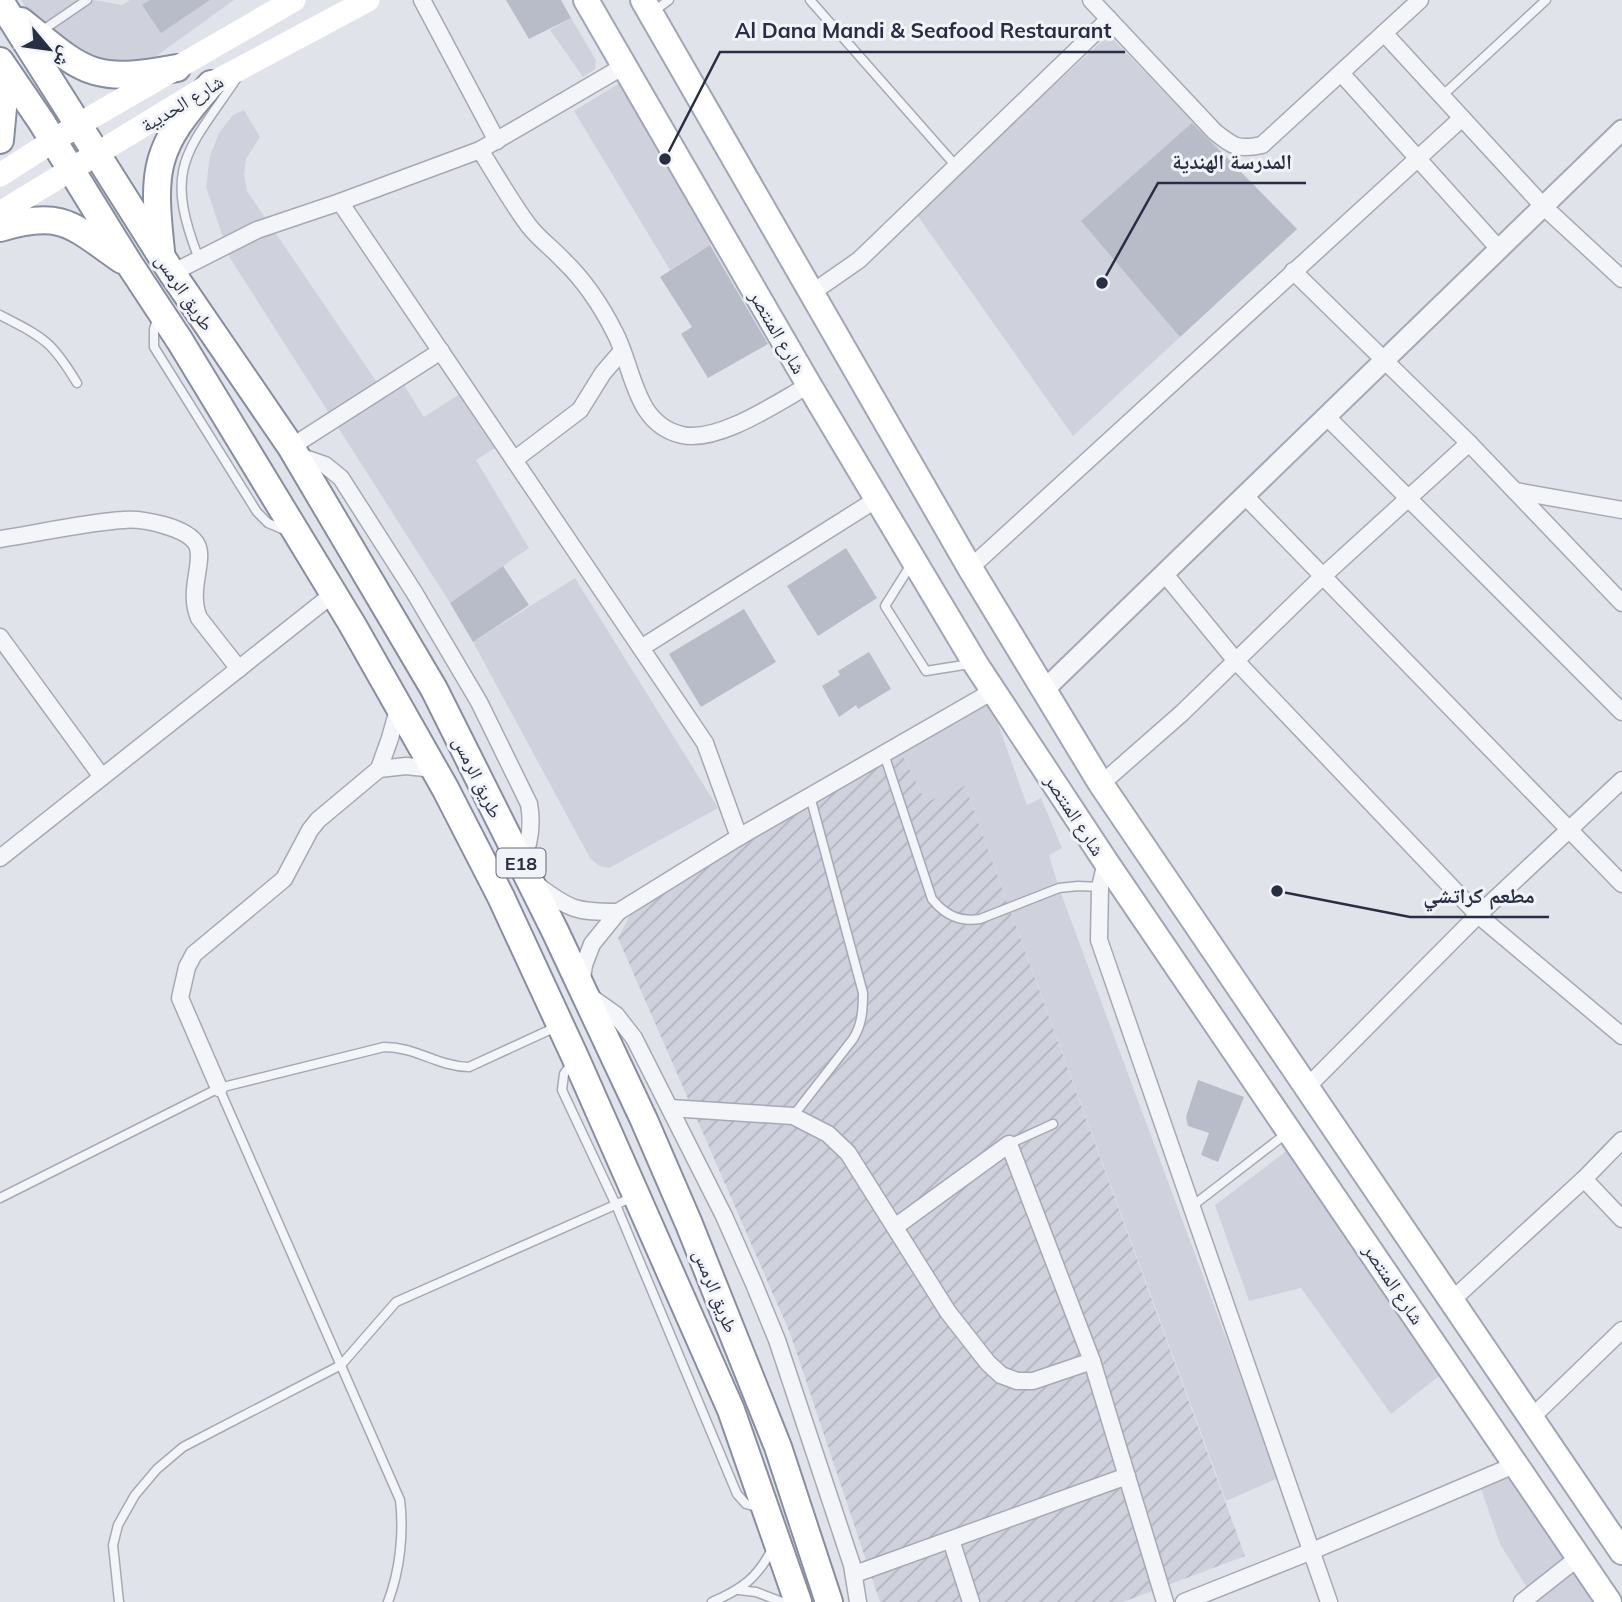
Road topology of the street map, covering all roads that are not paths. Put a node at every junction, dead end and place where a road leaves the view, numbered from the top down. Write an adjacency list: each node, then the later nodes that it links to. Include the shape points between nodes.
1 (87, 0): 14 (lane)
2 (294, 0): 18 (main road, شارع الحديبة)
3 (369, 0): 16 (main road, شارع الحديبة)
4 (422, 0): 28 (street)
5 (586, 0): 17 (main road, شارع المنتصر)
6 (810, 0): 32 (lane)
7 (1091, 0): 12 (street)
8 (1420, 0): 13 (street)
9 (1546, 0): 22 (lane)
10 (2, 4): 14 (highway); 24 (highway, E18)
11 (655, 4): 45 (main road, شارع المنتصر)
12 (1109, 19): 19 (street, via 1215,132 1242,149 1262,145); 32 (street)
13 (1384, 33): 19 (street); 22 (street)
14 (37, 34): 18 (highway, via 79,66 96,73 137,76)
15 (0, 61): 27 (highway, E18)
16 (245, 66): 21 (main road, شارع الحديبة); 40 (lane, via 195,140 181,173 182,207)
17 (624, 66): 28 (street); 51 (main road, شارع المنتصر)
18 (177, 68): 24 (main road, شارع الحديبة)
19 (1341, 72): 31 (street)
20 (0, 83): 26 (highway)
21 (211, 84): 30 (main road, شارع الحديبة); 42 (highway, via 184,114 160,158 157,208)
22 (1442, 96): 23 (street)
23 (1462, 118): 31 (street); 36 (street)
24 (78, 125): 27 (main road, شارع الحديبة); 30 (highway, E18)
25 (1622, 130): 36 (street)
26 (0, 140)
27 (53, 140): 33 (highway, E18); 34 (main road, شارع الحديبة)
28 (497, 141): 29 (street)
29 (480, 150): 35 (street); 48 (street, via 529,226 598,305)
30 (97, 155): 33 (main road, شارع الحديبة); 42 (highway, طريق الرمس / E18)
31 (1418, 158): 39 (street); 43 (street)
32 (956, 166): 45 (street, via 859,260)
33 (72, 170): 37 (main road, شارع الحديبة); 41 (highway, طريق الرمس / E18)
34 (0, 175)
35 (340, 202): 40 (street, via 257,230); 47 (street)
36 (1543, 206): 39 (street); 44 (street)
37 (0, 214)
38 (0, 228): 41 (highway, via 54,220 82,232)
39 (1499, 249): 49 (street)
40 (199, 259): 42 (street)
41 (130, 265): 66 (highway, طريق الرمس / E18)
42 (167, 265): 54 (highway, طريق الرمس / E18)
43 (1293, 271): 49 (street); 63 (street)
44 (1622, 279)
45 (813, 292): 63 (main road, شارع المنتصر)
46 (0, 315): 50 (lane, via 43,338)
47 (441, 351): 54 (street); 55 (street)
48 (622, 351): 51 (street, via 641,404 668,429 683,435 729,428); 55 (street, via 580,410)
49 (1383, 361): 52 (street); 53 (street)
50 (77, 383)
51 (810, 386): 59 (main road, شارع المنتصر)
52 (1327, 417): 57 (street); 58 (street)
53 (1469, 443): 56 (street); 58 (street)
54 (293, 451): 88 (highway, طريق الرمس / E18, via 434,689)
55 (514, 460): 69 (street)
56 (1515, 491): 60 (street); 67 (street)
57 (1245, 496): 64 (street); 65 (street)
58 (1408, 498): 65 (street); 76 (street)
59 (877, 499): 62 (main road, شارع المنتصر); 69 (street)
60 (1622, 510)
61 (0, 539): 72 (street, via 125,519 176,528 192,536 199,548 195,610)
62 (914, 561): 71 (main road, شارع المنتصر); 71 (lane, via 885,606 926,671)
63 (970, 568): 74 (main road, شارع المنتصر)
64 (1164, 573): 70 (street); 74 (street)
65 (1323, 576): 70 (street); 84 (street)
66 (334, 594): 72 (street); 75 (highway, طريق الرمس / E18)
67 (1622, 603)
68 (0, 637): 80 (street)
69 (641, 648): 85 (street, via 705,743)
70 (1236, 662): 82 (street); 92 (street)
71 (975, 663): 73 (main road, شارع المنتصر)
72 (239, 669): 80 (street)
73 (993, 691): 77 (street); 87 (main road, شارع المنتصر)
74 (1044, 691): 82 (main road, شارع المنتصر)
75 (398, 706): 78 (street); 79 (highway, طريق الرمس / E18)
76 (1622, 712)
77 (884, 754): 83 (street); 90 (lane, via 932,898 941,910 968,921 1059,888)
78 (379, 769): 79 (street); 97 (street, via 318,820 284,880 194,954 187,967 180,998)
79 (434, 769): 94 (highway, طريق الرمس / E18, via 501,897)
80 (102, 777): 86 (street)
81 (1622, 780): 84 (street)
82 (1101, 784): 96 (main road, شارع المنتصر)
83 (810, 796): 85 (street); 99 (lane, via 863,993 863,1013 853,1039)
84 (1569, 830): 89 (street); 92 (street)
85 (739, 837): 91 (street)
86 (0, 858)
87 (1105, 862): 90 (street); 101 (main road, شارع المنتصر)
88 (525, 871): 91 (street, via 559,902 583,912); 93 (highway, طريق الرمس / E18)
89 (1622, 884)
90 (1100, 887): 107 (street, via 1099,940)
91 (618, 912): 93 (street, via 592,944 584,965)
92 (1478, 915): 95 (street); 96 (street)
93 (583, 989): 98 (street, via 626,1026); 129 (highway, طريق الرمس / E18, via 694,1236 778,1447)
94 (560, 1025): 97 (lane, via 469,1067 439,1062 402,1047 384,1047); 106 (highway, طريق الرمس / E18)
95 (1622, 1036)
96 (1307, 1086): 110 (main road, شارع المنتصر)
97 (219, 1088): 105 (lane); 113 (lane)
98 (670, 1108): 99 (street); 122 (street, via 754,1284)
99 (793, 1116): 109 (street, via 828,1134 842,1147)
100 (1053, 1124): 103 (lane)
101 (1290, 1131): 107 (lane); 115 (main road, شارع المنتصر)
102 (1622, 1140): 104 (street)
103 (1009, 1144): 109 (street); 112 (street)
104 (1584, 1179): 108 (street); 110 (street)
105 (0, 1198)
106 (626, 1200): 113 (lane, via 396,1302); 117 (highway, طريق الرمس / E18, via 731,1410)
107 (1191, 1207): 119 (street)
108 (1622, 1219)
109 (895, 1227): 112 (street, via 948,1312 1001,1375 1033,1381)
110 (1452, 1300): 114 (main road, شارع المنتصر)
111 (1622, 1330): 114 (street)
112 (1092, 1361): 116 (street)
113 (341, 1365): 124 (lane, via 183,1447 158,1469 135,1495 118,1525 113,1545); 125 (lane, via 400,1500 404,1527)
114 (1531, 1418): 120 (main road, شارع المنتصر)
115 (1517, 1464): 119 (street); 121 (main road, شارع المنتصر)
116 (1127, 1476): 118 (street); 132 (street)
117 (776, 1539): 123 (lane, via 761,1567); 128 (highway, طريق الرمس / E18)
118 (951, 1541): 122 (street); 131 (street)
119 (1312, 1551): 133 (street); 134 (street)
120 (1622, 1552)
121 (1579, 1557): 135 (street); 136 (main road, شارع المنتصر)
122 (855, 1574): 130 (street)
123 (739, 1590): 126 (lane); 127 (lane)
124 (119, 1602)
125 (388, 1602)
126 (712, 1602)
127 (782, 1602)
128 (798, 1602)
129 (829, 1602)
130 (858, 1602)
131 (971, 1602)
132 (1165, 1602)
133 (1184, 1602)
134 (1329, 1602)
135 (1522, 1602)
136 (1609, 1602)

